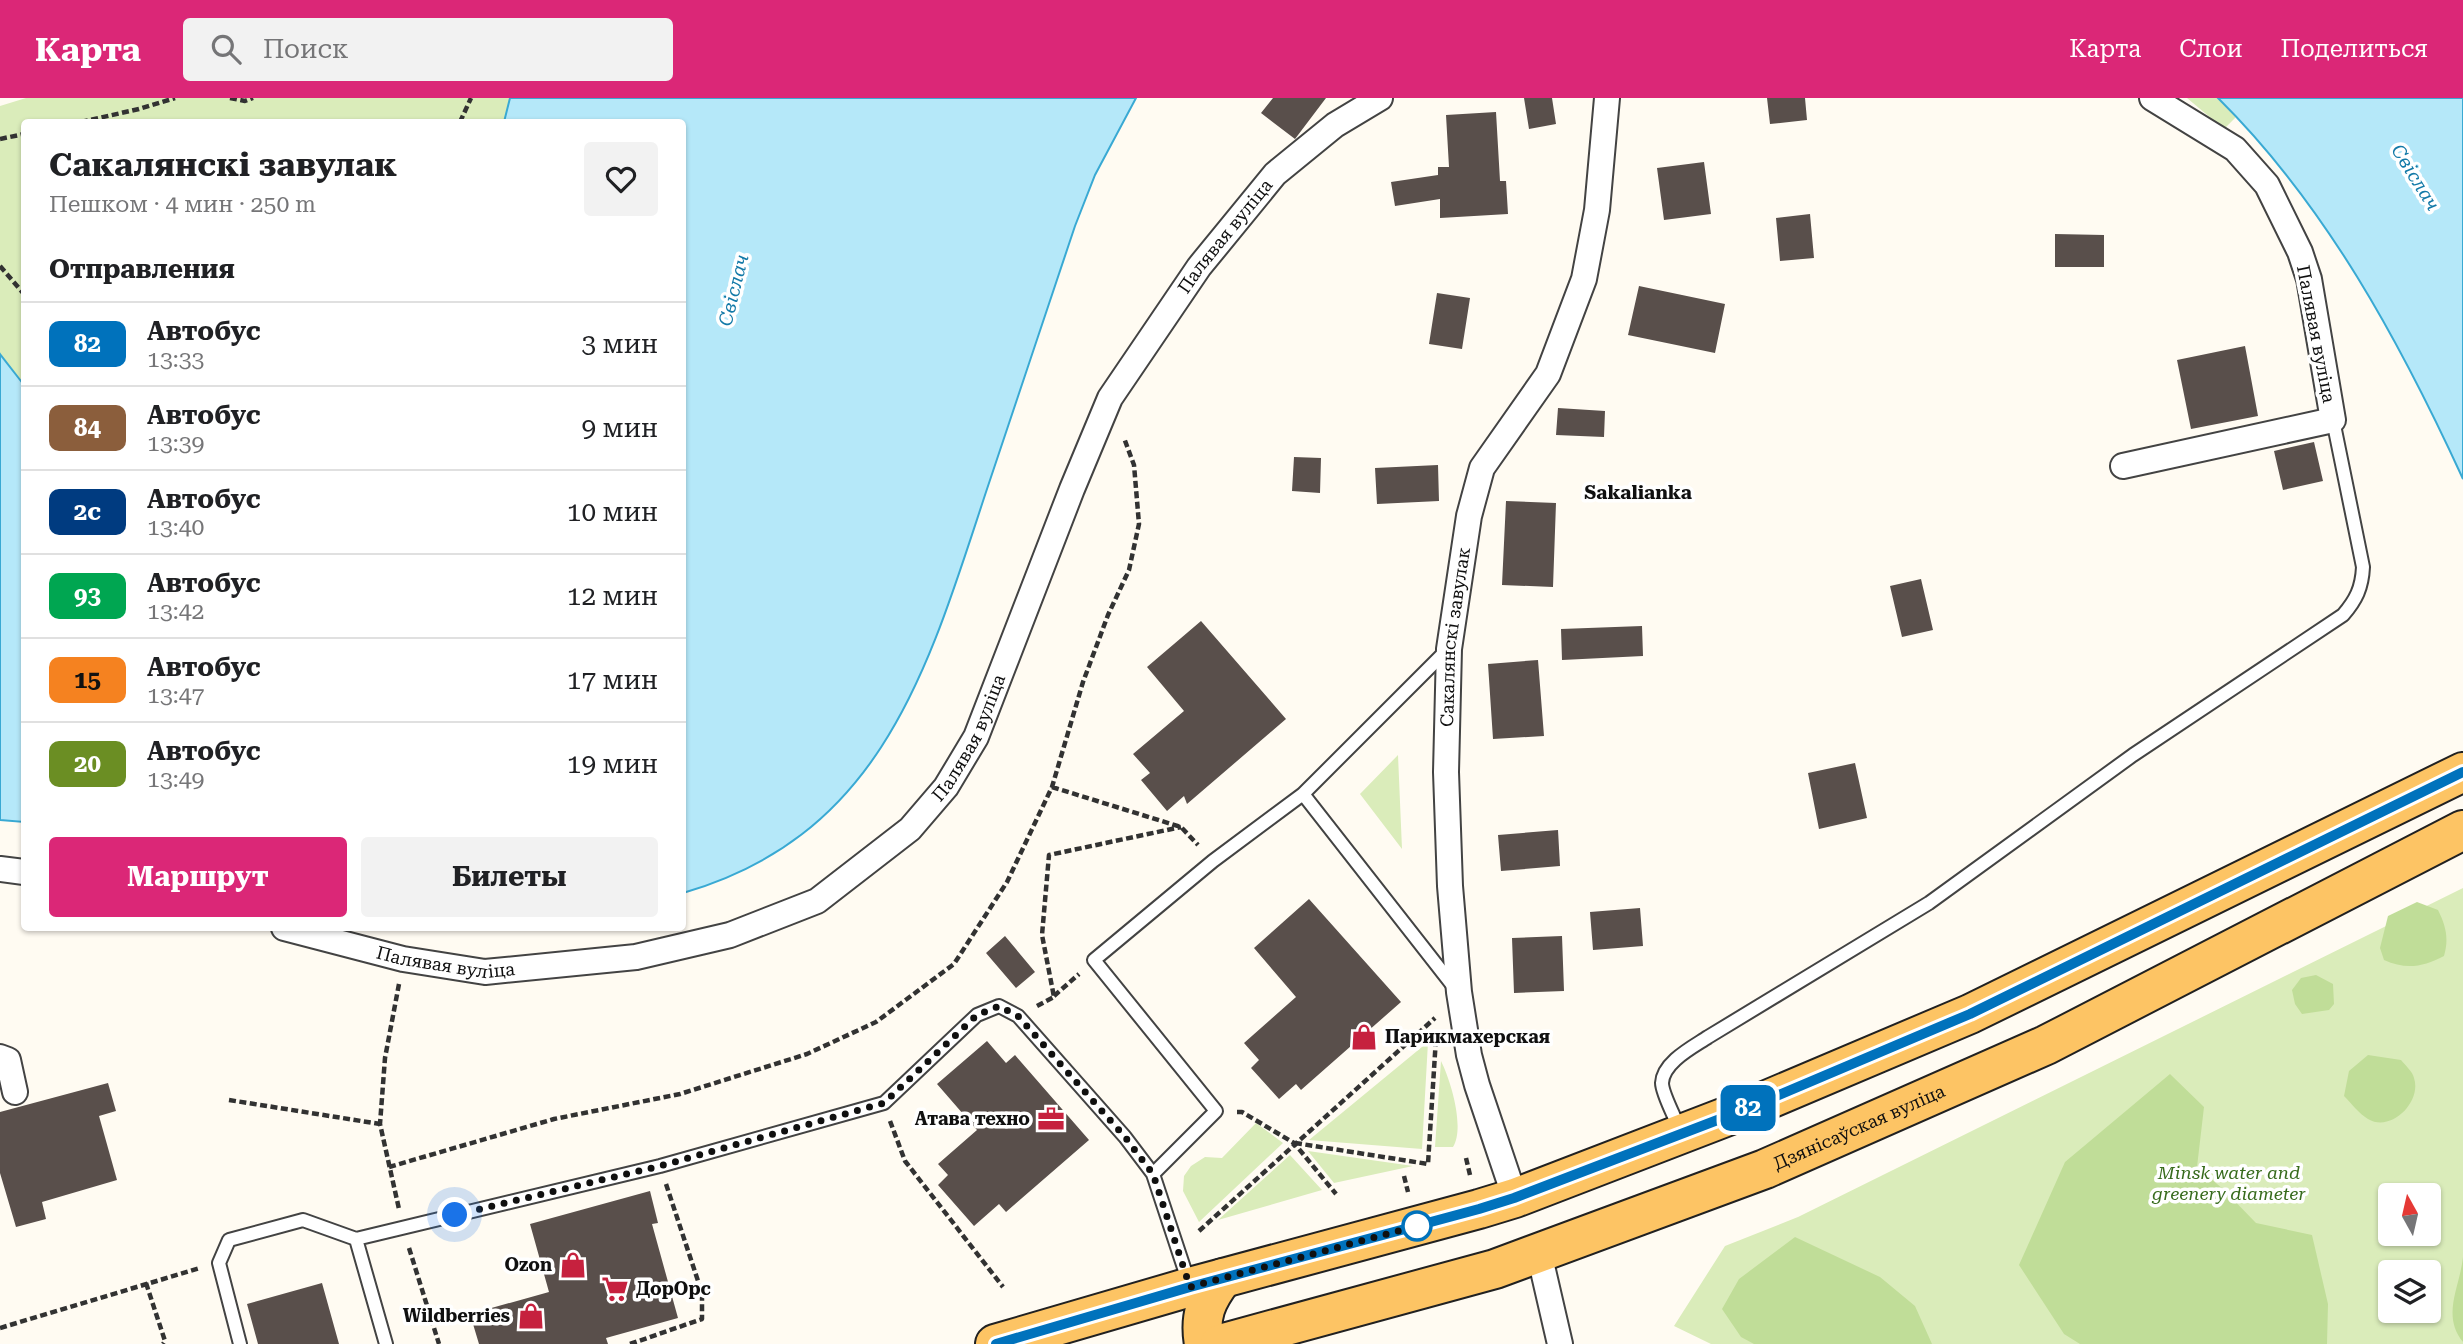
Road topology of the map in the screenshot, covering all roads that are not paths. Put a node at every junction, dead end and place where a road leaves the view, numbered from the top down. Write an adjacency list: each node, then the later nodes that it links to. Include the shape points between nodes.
1 (1380, 98): 12 (street, Палявая вуліца, via 1335,125 1275,174 1199,267 1110,398 976,737 946,788 910,829 817,901 730,936 636,957 485,972 403,959)
2 (1606, 98): 6 (street, Сакалянскі завулак, via 1597,211 1584,279 1548,374 1482,468 1469,516)
3 (2152, 98): 4 (street, Палявая вуліца, via 2235,149 2267,186 2309,279)
4 (2333, 420): 5 (street, Палявая вуліца); 16 (lane, via 2363,567 2357,599 2343,615 2133,755 1929,903 1678,1058 1665,1073 1662,1085)
5 (2123, 466)
6 (1449, 649): 8 (lane); 13 (street, Сакалянскі завулак, via 1446,785)
7 (2458, 774): 16 (main road, via 1970,1014)
8 (1303, 794): 13 (lane); 17 (lane, via 1213,861 1094,960 1216,1111)
9 (2463, 830): 20 (main road, Дзянісаўская вуліца, via 2046,1045 1765,1169)
10 (0, 869): 11 (street)
11 (21, 872)
12 (296, 931)
13 (1459, 992): 18 (street, Сакалянскі завулак, via 1477,1085)
14 (0, 1057): 15 (street, via 8,1060)
15 (15, 1092)
16 (1682, 1133): 18 (main road)
17 (1153, 1174): 19 (lane, via 1018,1016 999,1006 977,1015 884,1103 660,1166); 21 (lane)
18 (1514, 1198): 21 (main road)
19 (356, 1239): 22 (lane, via 303,1220 229,1240 219,1263); 23 (lane)
20 (1539, 1253): 27 (main road, Дзянісаўская вуліца); 28 (street)
21 (1207, 1283): 24 (main road); 25 (main road, via 1194,1305); 26 (main road, via 1210,1295 1202,1311)
22 (240, 1344)
23 (386, 1344)
24 (995, 1344)
25 (1182, 1344)
26 (1204, 1344)
27 (1220, 1344)
28 (1560, 1344)

